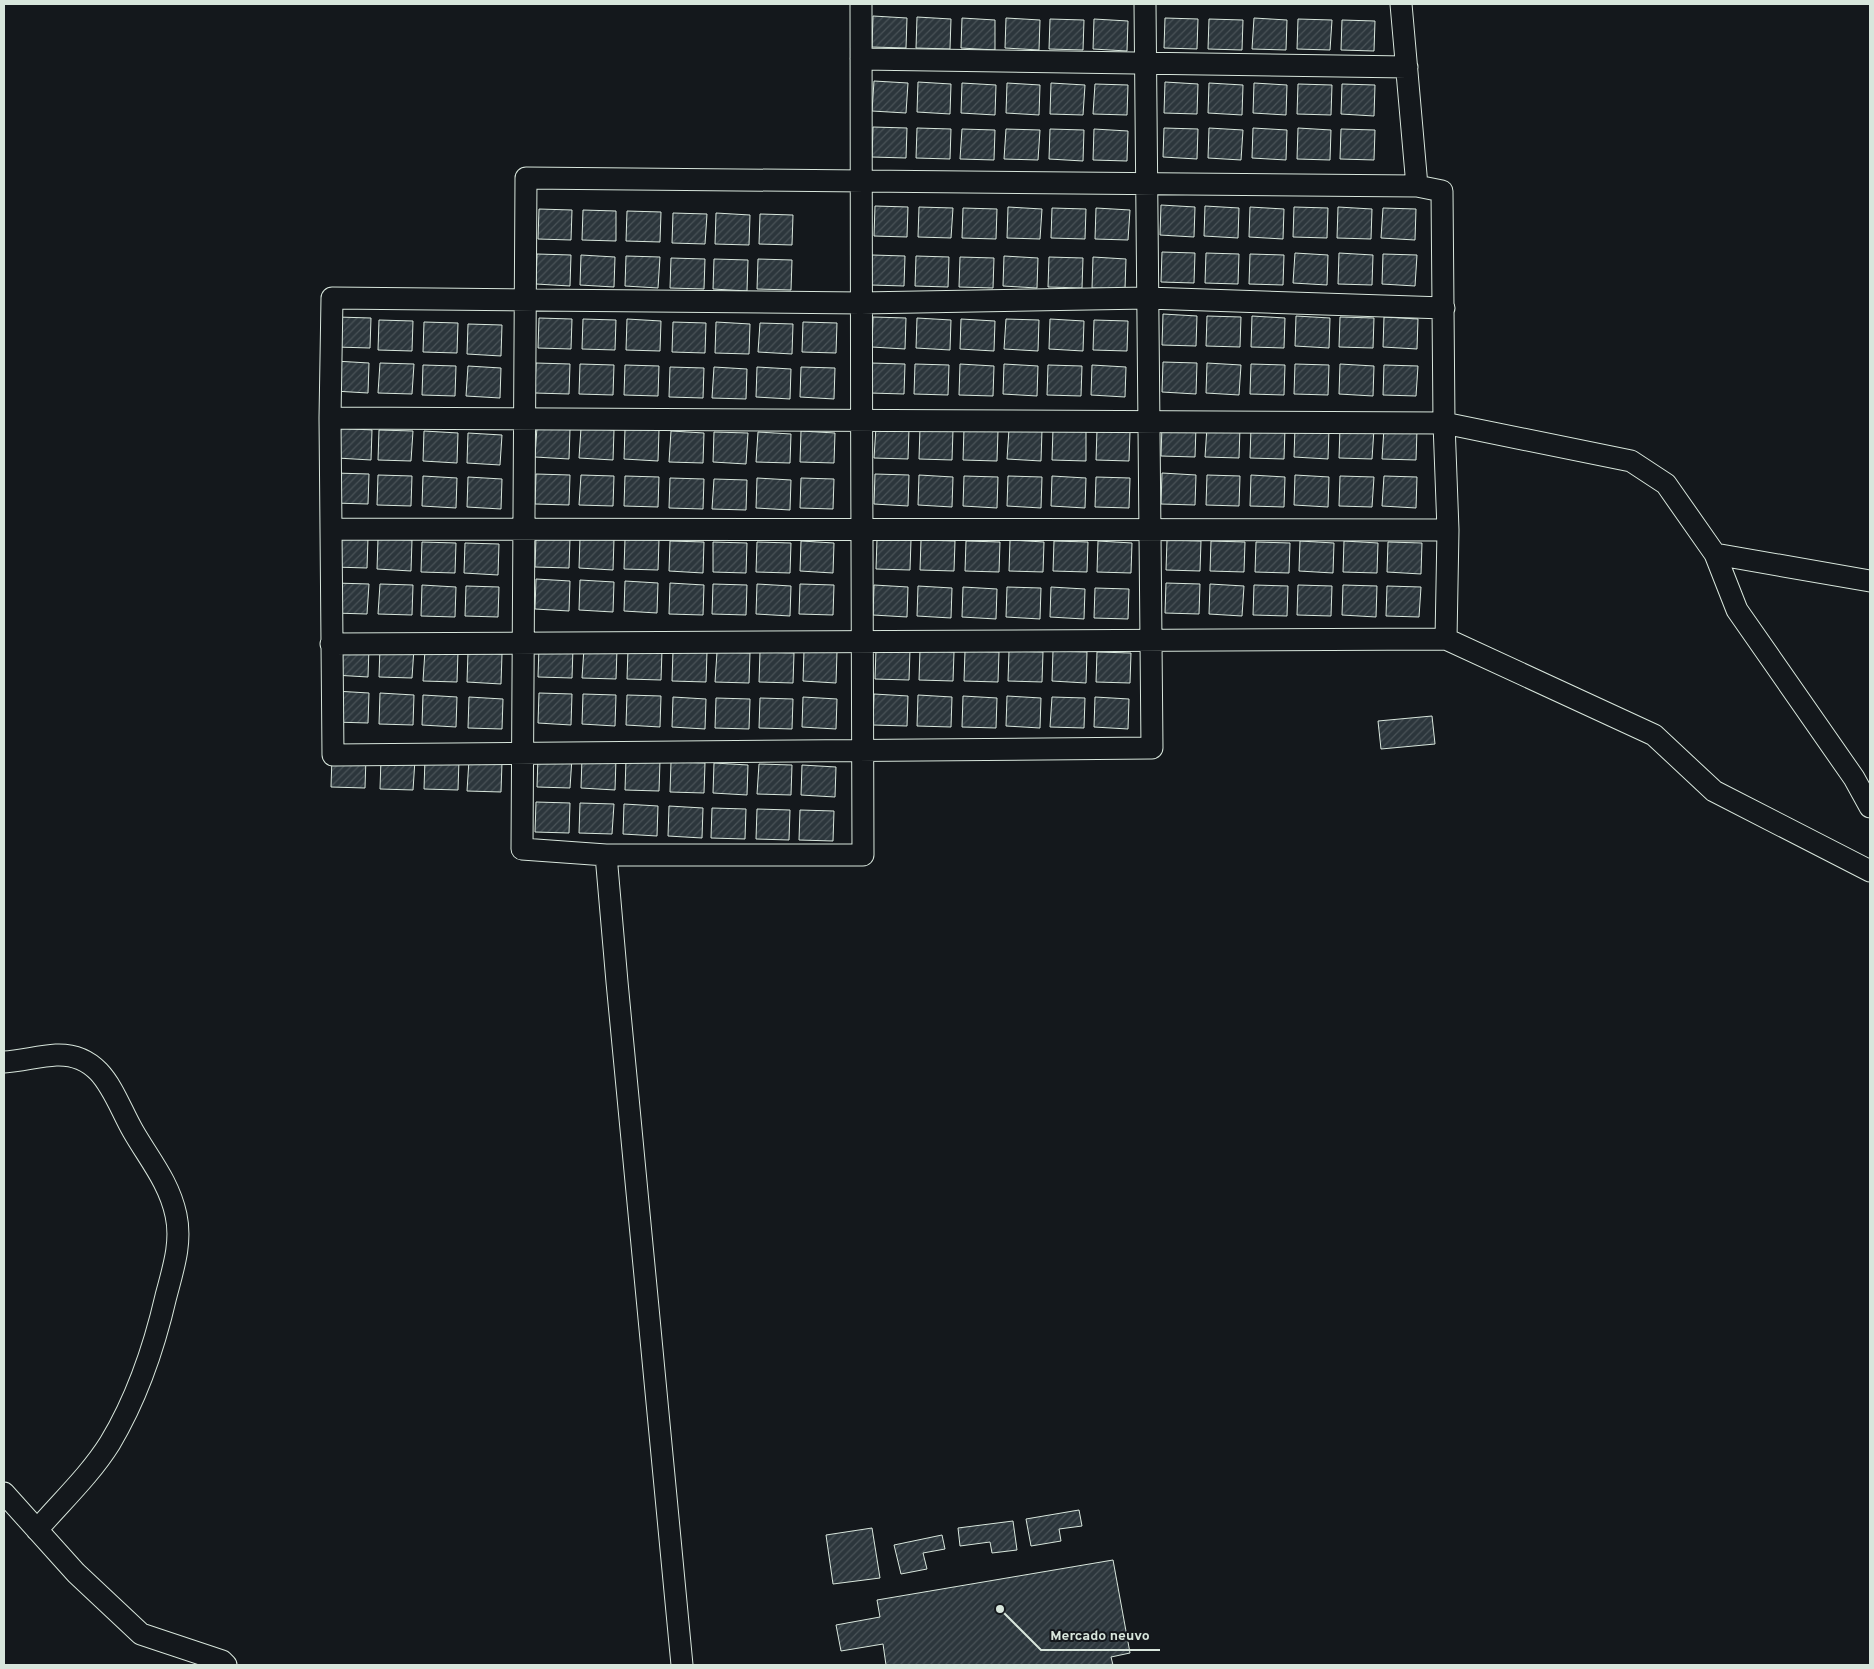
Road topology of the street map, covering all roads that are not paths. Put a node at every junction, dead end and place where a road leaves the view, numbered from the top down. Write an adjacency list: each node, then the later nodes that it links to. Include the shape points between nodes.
1 (861, 4): 4 (street)
2 (1145, 4): 5 (street)
3 (1401, 4): 6 (street)
4 (861, 59): 5 (street); 7 (street)
5 (1146, 63): 6 (street); 8 (street)
6 (1407, 67): 9 (street)
7 (861, 181): 8 (street); 11 (street, via 526,178); 12 (street)
8 (1147, 184): 9 (street); 10 (street)
9 (1417, 186): 13 (street, via 1442,191)
10 (1147, 298): 12 (street); 13 (street); 17 (street)
11 (525, 300): 12 (street); 14 (street, via 332,298); 15 (street)
12 (861, 303): 16 (street)
13 (1444, 308): 18 (street)
14 (330, 418): 15 (street); 19 (street)
15 (525, 419): 16 (street); 20 (street)
16 (862, 421): 17 (street); 21 (street)
17 (1149, 422): 18 (street); 22 (street)
18 (1444, 424): 23 (street); 24 (street, via 1631,461 1666,484)
19 (331, 529): 20 (street); 30 (street)
20 (524, 529): 21 (street); 29 (street)
21 (862, 530): 22 (street); 28 (street)
22 (1150, 530): 23 (street); 27 (street)
23 (1448, 530): 26 (street)
24 (1715, 554): 25 (street); 33 (street, via 1737,610 1854,778)
25 (1870, 581)
26 (1446, 638): 27 (street); 35 (street, via 1654,735 1714,791)
27 (1151, 640): 28 (street); 31 (street, via 1152,748)
28 (862, 642): 29 (street); 31 (street)
29 (523, 643): 30 (street); 32 (street)
30 (331, 644): 32 (street, via 333,755)
31 (862, 750): 32 (street); 34 (street, via 863,855)
32 (522, 753): 34 (street, via 522,849)
33 (1870, 807)
34 (606, 855): 40 (street)
35 (1870, 871)
36 (4, 1062): 38 (street, via 64,1055 84,1060 100,1071 138,1140 159,1170 176,1213 178,1229 177,1252 138,1390 109,1444)
37 (4, 1493): 38 (street)
38 (37, 1530): 39 (street, via 76,1573 141,1634)
39 (226, 1665)
40 (682, 1665)

